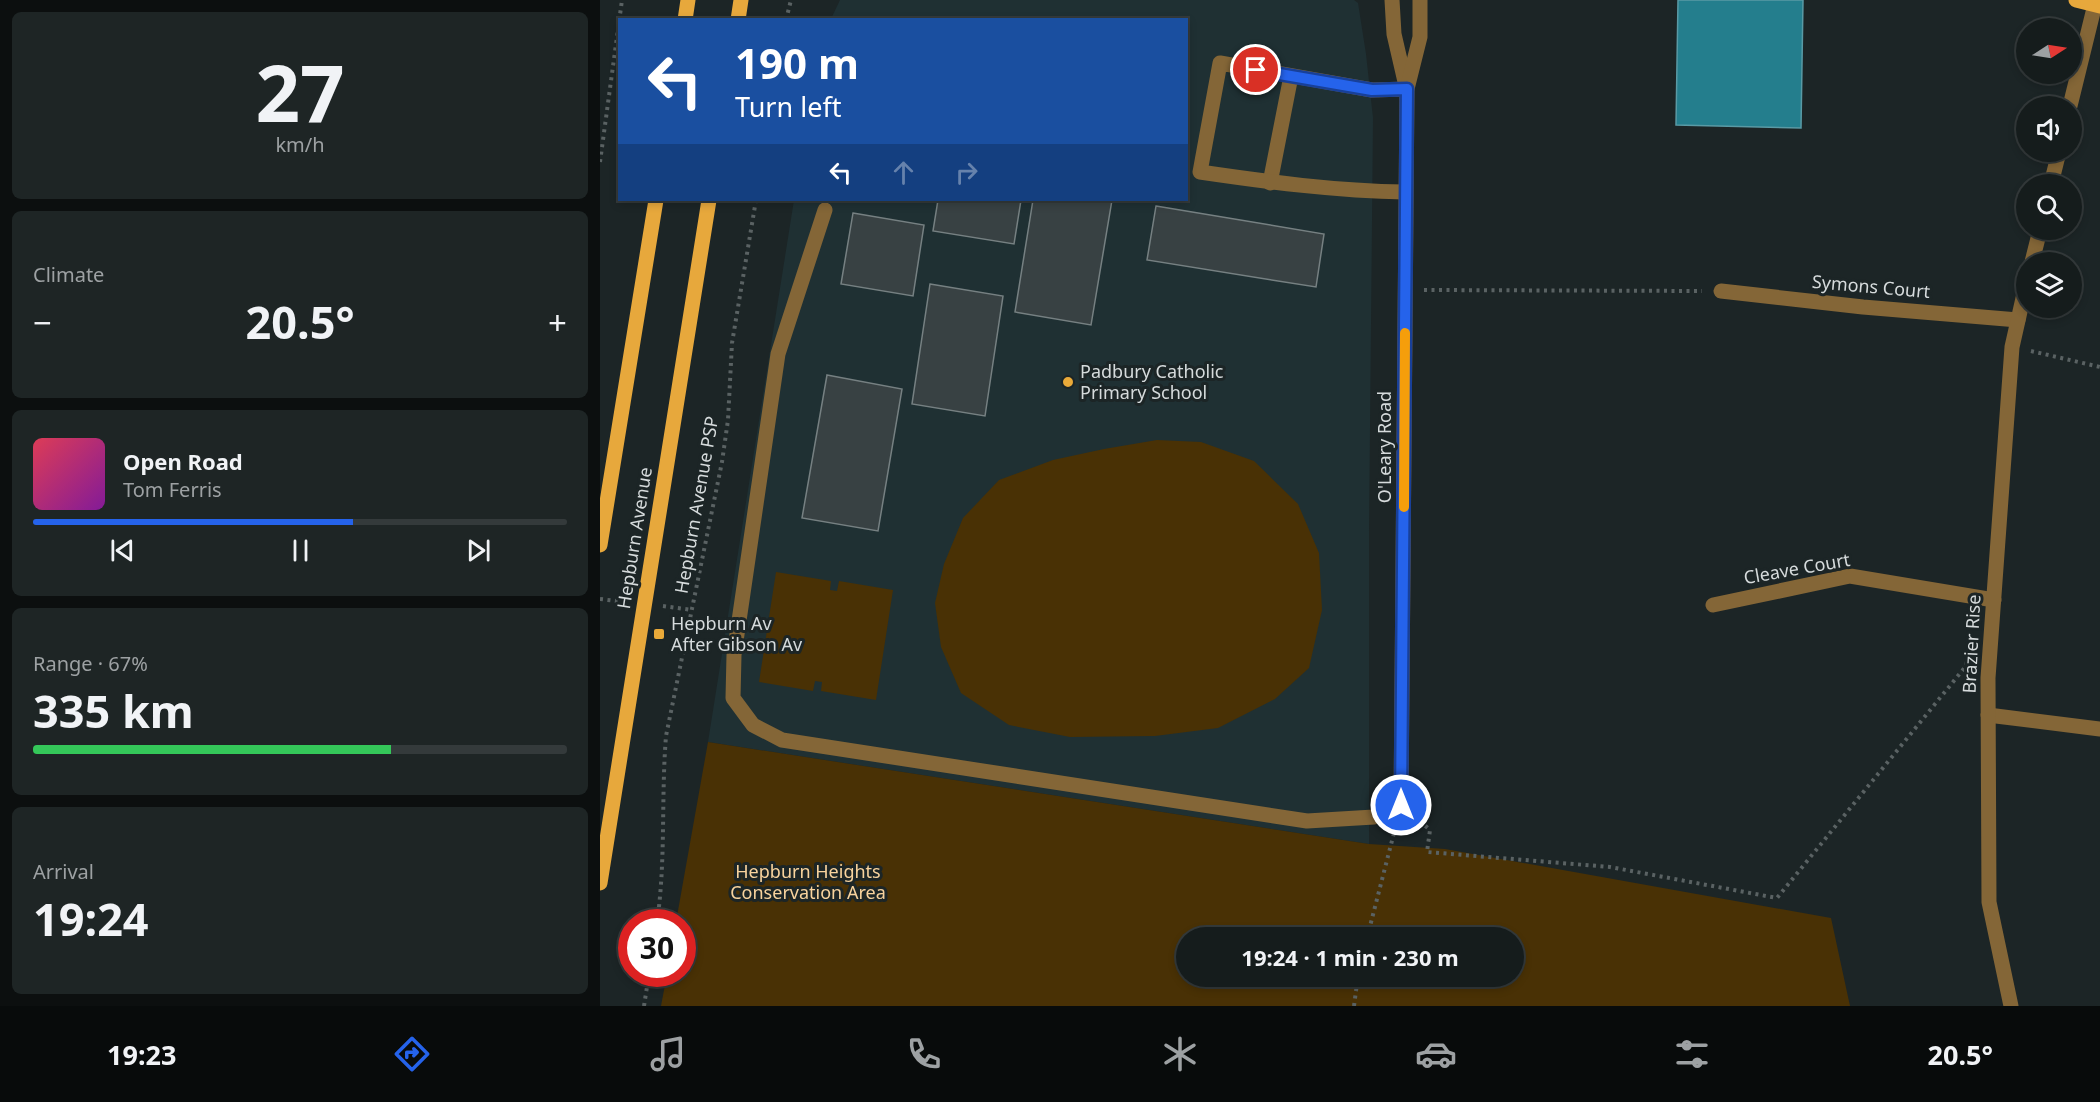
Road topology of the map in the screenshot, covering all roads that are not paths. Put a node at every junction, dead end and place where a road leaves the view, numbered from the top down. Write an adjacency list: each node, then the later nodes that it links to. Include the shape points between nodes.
1 (688, 0): 7 (main road)
2 (741, 0): 8 (main road)
3 (1392, 0): 10 (street, O'Leary Road, via 1394,34)
4 (1420, 0): 10 (street, O'Leary Road, via 1420,37)
5 (2076, 0): 6 (main road)
6 (2097, 3): 11 (street)
7 (685, 18)
8 (738, 18)
9 (1291, 76): 10 (street, via 1372,90); 12 (street); 12 (street, via 1220,63 1200,172)
10 (1407, 89): 13 (street, O'Leary Road)
11 (2073, 96)
12 (1270, 183): 13 (street)
13 (1405, 192): 16 (street, O'Leary Road, via 1401,805 1374,817 1307,821 782,740 753,726 733,698 734,656 778,354)
14 (656, 201): 19 (main road, Hepburn Avenue)
15 (709, 201): 24 (main road, Hepburn Avenue)
16 (825, 210)
17 (1721, 291): 18 (street, Symons Court)
18 (2018, 320): 20 (street, Brazier Rise, via 2012,347)
19 (600, 546)
20 (1994, 600): 21 (street, Cleave Court, via 1850,576); 22 (street, Brazier Rise)
21 (1713, 605)
22 (1988, 715): 23 (street); 25 (street, Brazier Rise, via 1989,902)
23 (2100, 729)
24 (600, 883)
25 (2011, 1006)

